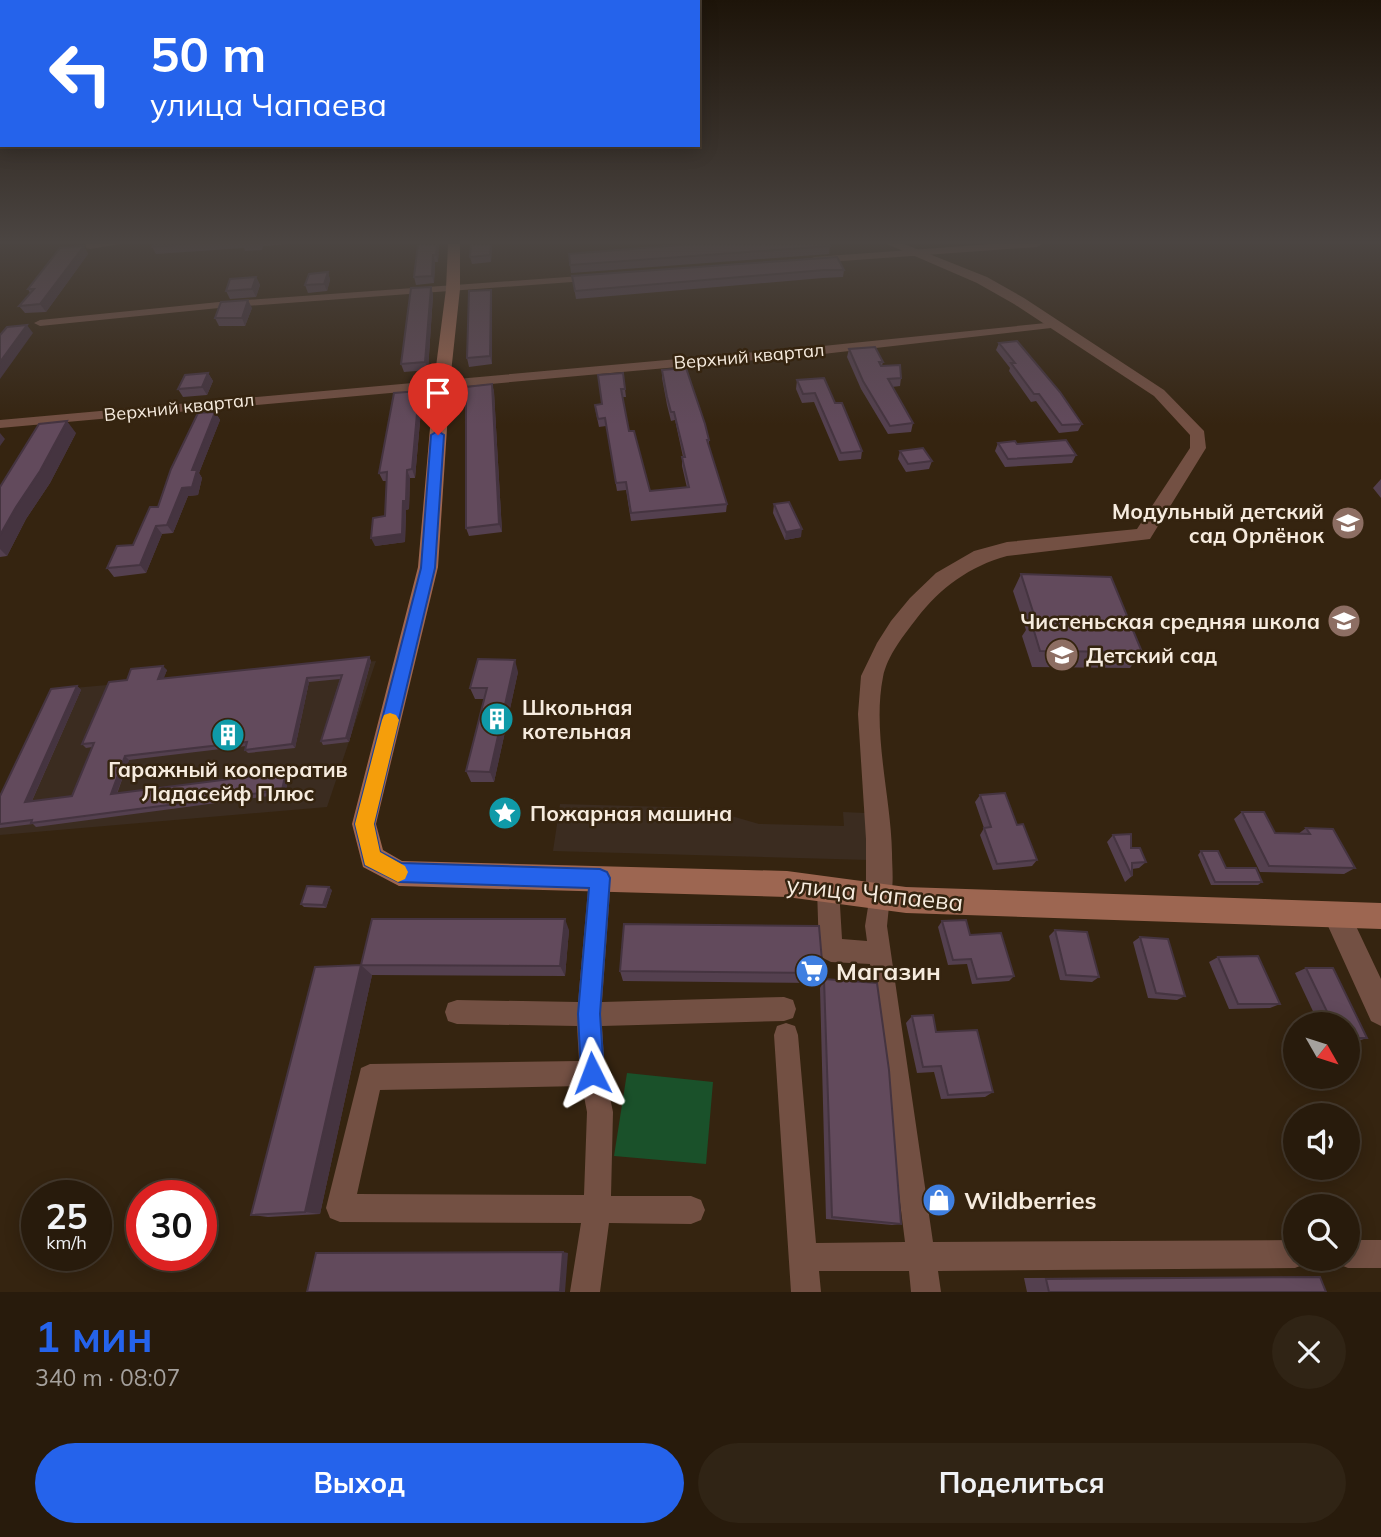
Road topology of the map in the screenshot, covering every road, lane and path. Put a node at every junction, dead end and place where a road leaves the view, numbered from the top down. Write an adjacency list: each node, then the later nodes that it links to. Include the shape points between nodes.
1 (229, 304): 4 (street)
2 (451, 304): 6 (main road)
3 (1022, 304): 5 (street)
4 (40, 323)
5 (1056, 325): 6 (street, Верхний квартал, via 823,351); 8 (street, via 1159,393 1198,434 1198,448 1143,535 1007,549 981,556 943,578 917,603 884,649 872,676 869,714)
6 (442, 382): 7 (street, Верхний квартал); 9 (main road, улица Чапаева, via 428,568 365,824 372,858 399,873)
7 (0, 424)
8 (880, 868): 11 (street); 12 (street, via 888,888)
9 (600, 878): 10 (main road, улица Чапаева, via 787,884); 19 (street)
10 (828, 890): 11 (main road, улица Чапаева); 16 (street, via 831,950)
11 (866, 895): 12 (main road, улица Чапаева); 15 (street)
12 (906, 900): 13 (main road, улица Чапаева); 15 (street, via 886,907)
13 (1336, 915): 14 (main road, улица Чапаева); 17 (street)
14 (1381, 916)
15 (876, 926): 16 (street)
16 (879, 953): 26 (street)
17 (1381, 1011)
18 (457, 1012): 19 (street)
19 (589, 1014): 20 (street); 27 (street, via 785,1022)
20 (592, 1073): 21 (street, via 600,1112); 21 (street, via 370,1077 340,1208)
21 (597, 1209): 22 (street); 28 (street)
22 (691, 1210)
23 (1283, 1254): 26 (street)
24 (1360, 1254): 25 (street)
25 (1381, 1254)
26 (920, 1255): 27 (street); 30 (street)
27 (802, 1257): 29 (street)
28 (585, 1292)
29 (806, 1292)
30 (926, 1292)

